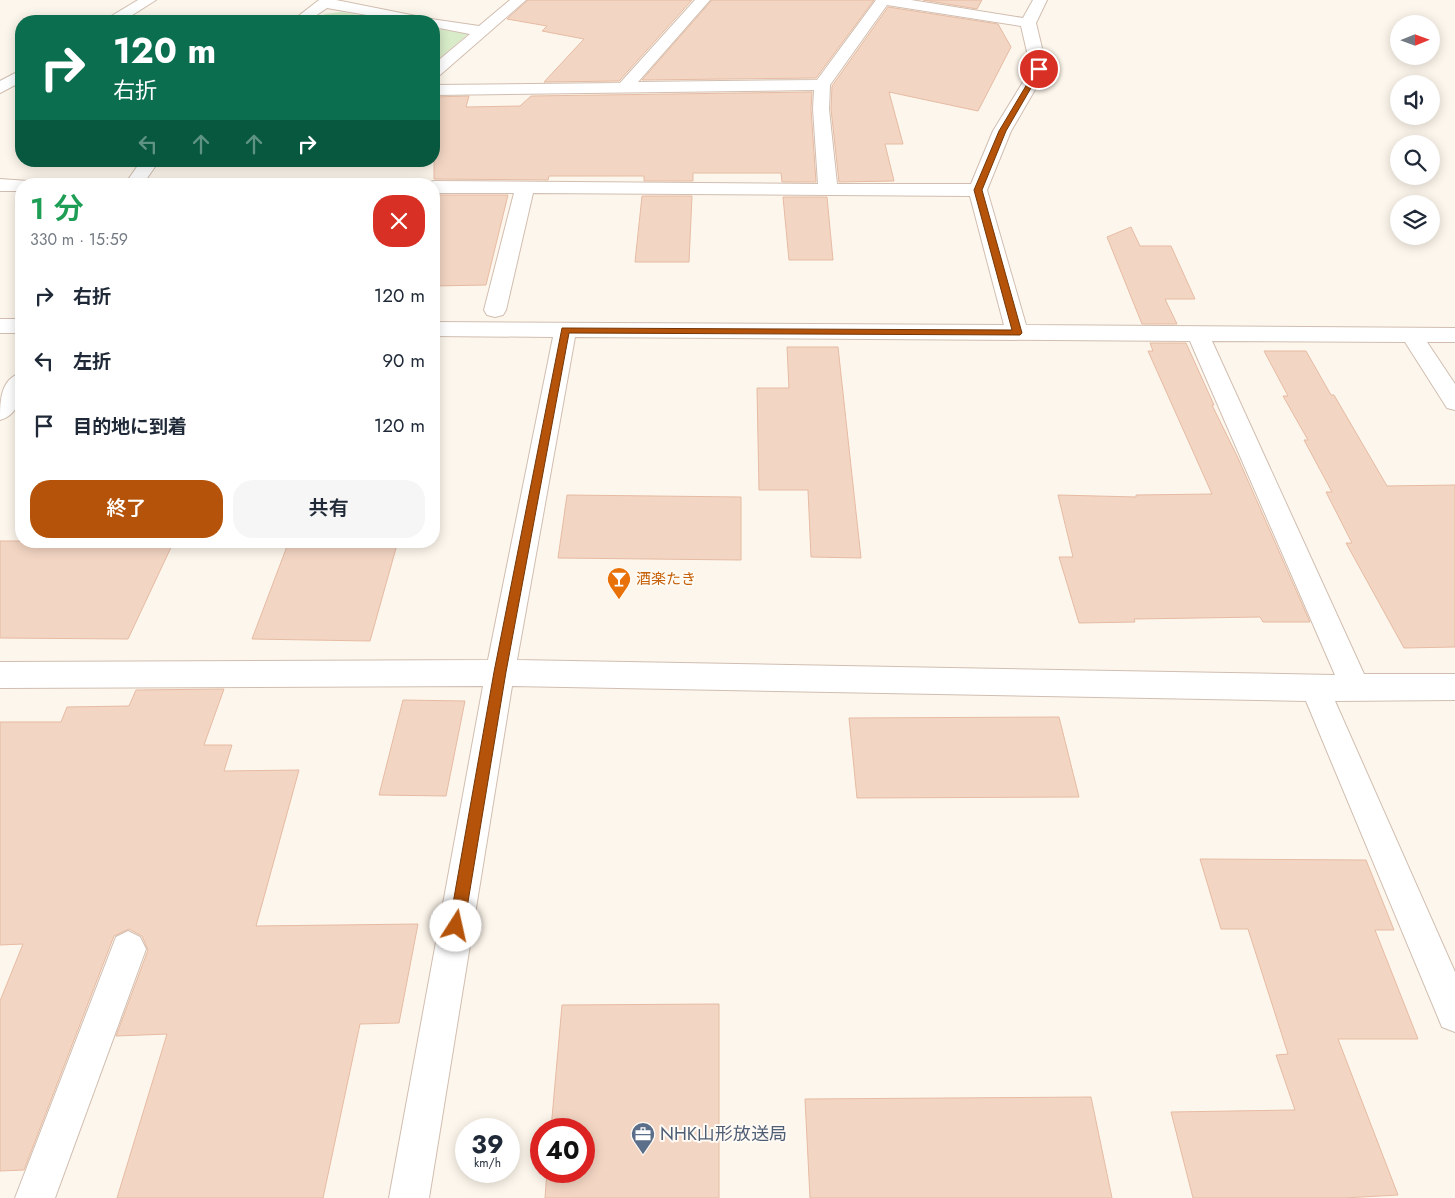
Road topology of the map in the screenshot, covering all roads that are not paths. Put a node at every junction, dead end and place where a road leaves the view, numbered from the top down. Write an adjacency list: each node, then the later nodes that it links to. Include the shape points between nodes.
1 (149, 0): 7 (street)
2 (519, 0): 12 (street)
3 (703, 0): 16 (street)
4 (883, 0): 10 (street); 15 (street)
5 (1040, 0): 10 (street)
6 (326, 2): 8 (street); 9 (street)
7 (123, 15)
8 (308, 15)
9 (394, 15)
10 (1028, 23): 28 (street, via 1039,69 1002,131)
11 (440, 24): 12 (street)
12 (482, 31): 13 (street)
13 (440, 67)
14 (15, 79): 17 (street)
15 (822, 85): 16 (street); 27 (street)
16 (625, 87): 18 (street)
17 (0, 88)
18 (440, 90)
19 (0, 95): 20 (street)
20 (15, 95)
21 (146, 167): 22 (street)
22 (138, 178)
23 (0, 185): 24 (street)
24 (15, 185)
25 (440, 187): 26 (street)
26 (525, 187): 27 (street); 29 (street)
27 (828, 189): 28 (street)
28 (978, 190): 34 (street)
29 (495, 310)
30 (0, 326): 31 (street)
31 (15, 326)
32 (440, 329): 33 (street)
33 (565, 330): 34 (street); 41 (street)
34 (1017, 333): 36 (street)
35 (1411, 334): 36 (street); 37 (street); 39 (street)
36 (1198, 335): 43 (street)
37 (1455, 335)
38 (15, 390): 40 (street)
39 (1455, 402)
40 (0, 412)
41 (500, 672): 42 (street); 45 (street); 49 (street)
42 (0, 675)
43 (1355, 687): 44 (street); 45 (street)
44 (1455, 687)
45 (1316, 688): 47 (street)
46 (128, 949): 48 (street)
47 (1455, 1014)
48 (35, 1198)
49 (409, 1198)

